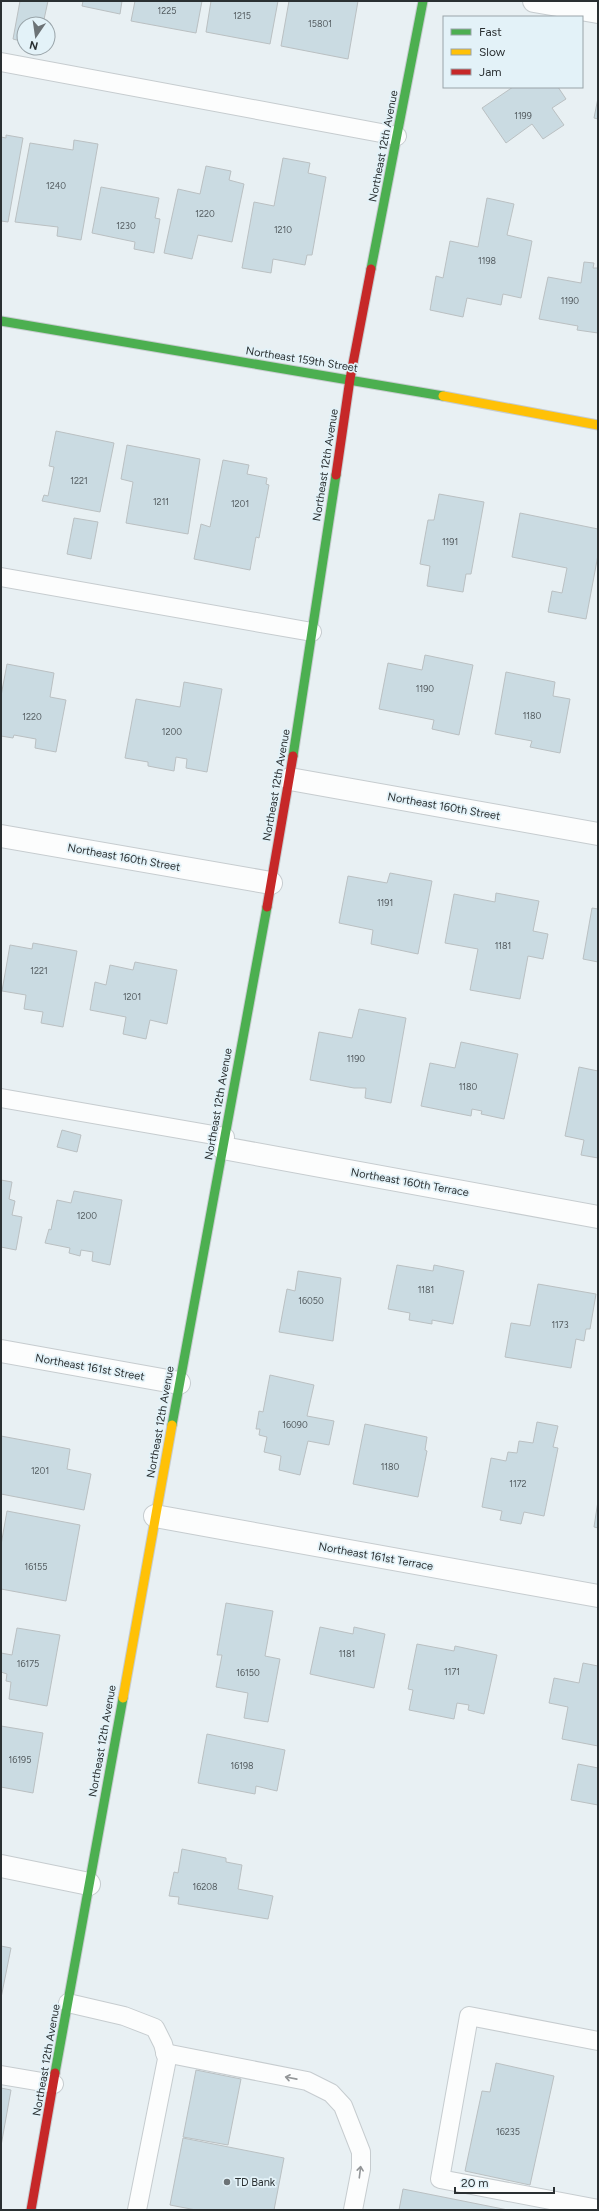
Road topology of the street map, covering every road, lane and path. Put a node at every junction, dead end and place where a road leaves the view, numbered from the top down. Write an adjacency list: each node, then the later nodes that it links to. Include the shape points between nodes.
1 (423, 1): 5 (street, Northeast 12th Avenue)
2 (534, 1): 3 (street)
3 (598, 12)
4 (1, 62): 5 (lane)
5 (397, 136): 7 (street, Northeast 12th Avenue)
6 (1, 321): 7 (street, Northeast 159th Street)
7 (350, 379): 8 (street, Northeast 159th Street); 10 (street, Northeast 12th Avenue)
8 (598, 424)
9 (1, 577): 10 (lane)
10 (312, 632): 11 (street, Northeast 12th Avenue)
11 (290, 779): 12 (street, Northeast 160th Street); 14 (street, Northeast 12th Avenue)
12 (598, 834)
13 (1, 836): 14 (street, Northeast 160th Street)
14 (271, 883): 16 (street, Northeast 12th Avenue)
15 (1, 1098): 16 (lane)
16 (224, 1142): 17 (street, Northeast 160th Terrace); 19 (street, Northeast 12th Avenue)
17 (598, 1217)
18 (1, 1351): 19 (street, Northeast 161st Street)
19 (179, 1383): 20 (street, Northeast 12th Avenue)
20 (155, 1516): 21 (street, Northeast 161st Terrace); 23 (street, Northeast 12th Avenue)
21 (598, 1596)
22 (1, 1866): 23 (street)
23 (89, 1884): 24 (street, Northeast 12th Avenue)
24 (68, 2003): 26 (lane, via 124,2016 156,2028); 28 (street, Northeast 12th Avenue)
25 (598, 2041): 29 (lane, via 469,2016 440,2179)
26 (165, 2053): 31 (lane, via 167,2059); 32 (lane, one-way to 26, via 361,2169 361,2152 343,2106 331,2093 308,2081)
27 (1, 2075): 28 (lane)
28 (54, 2084): 30 (street, Northeast 12th Avenue)
29 (598, 2209)
30 (31, 2210)
31 (137, 2210)
32 (353, 2210)

